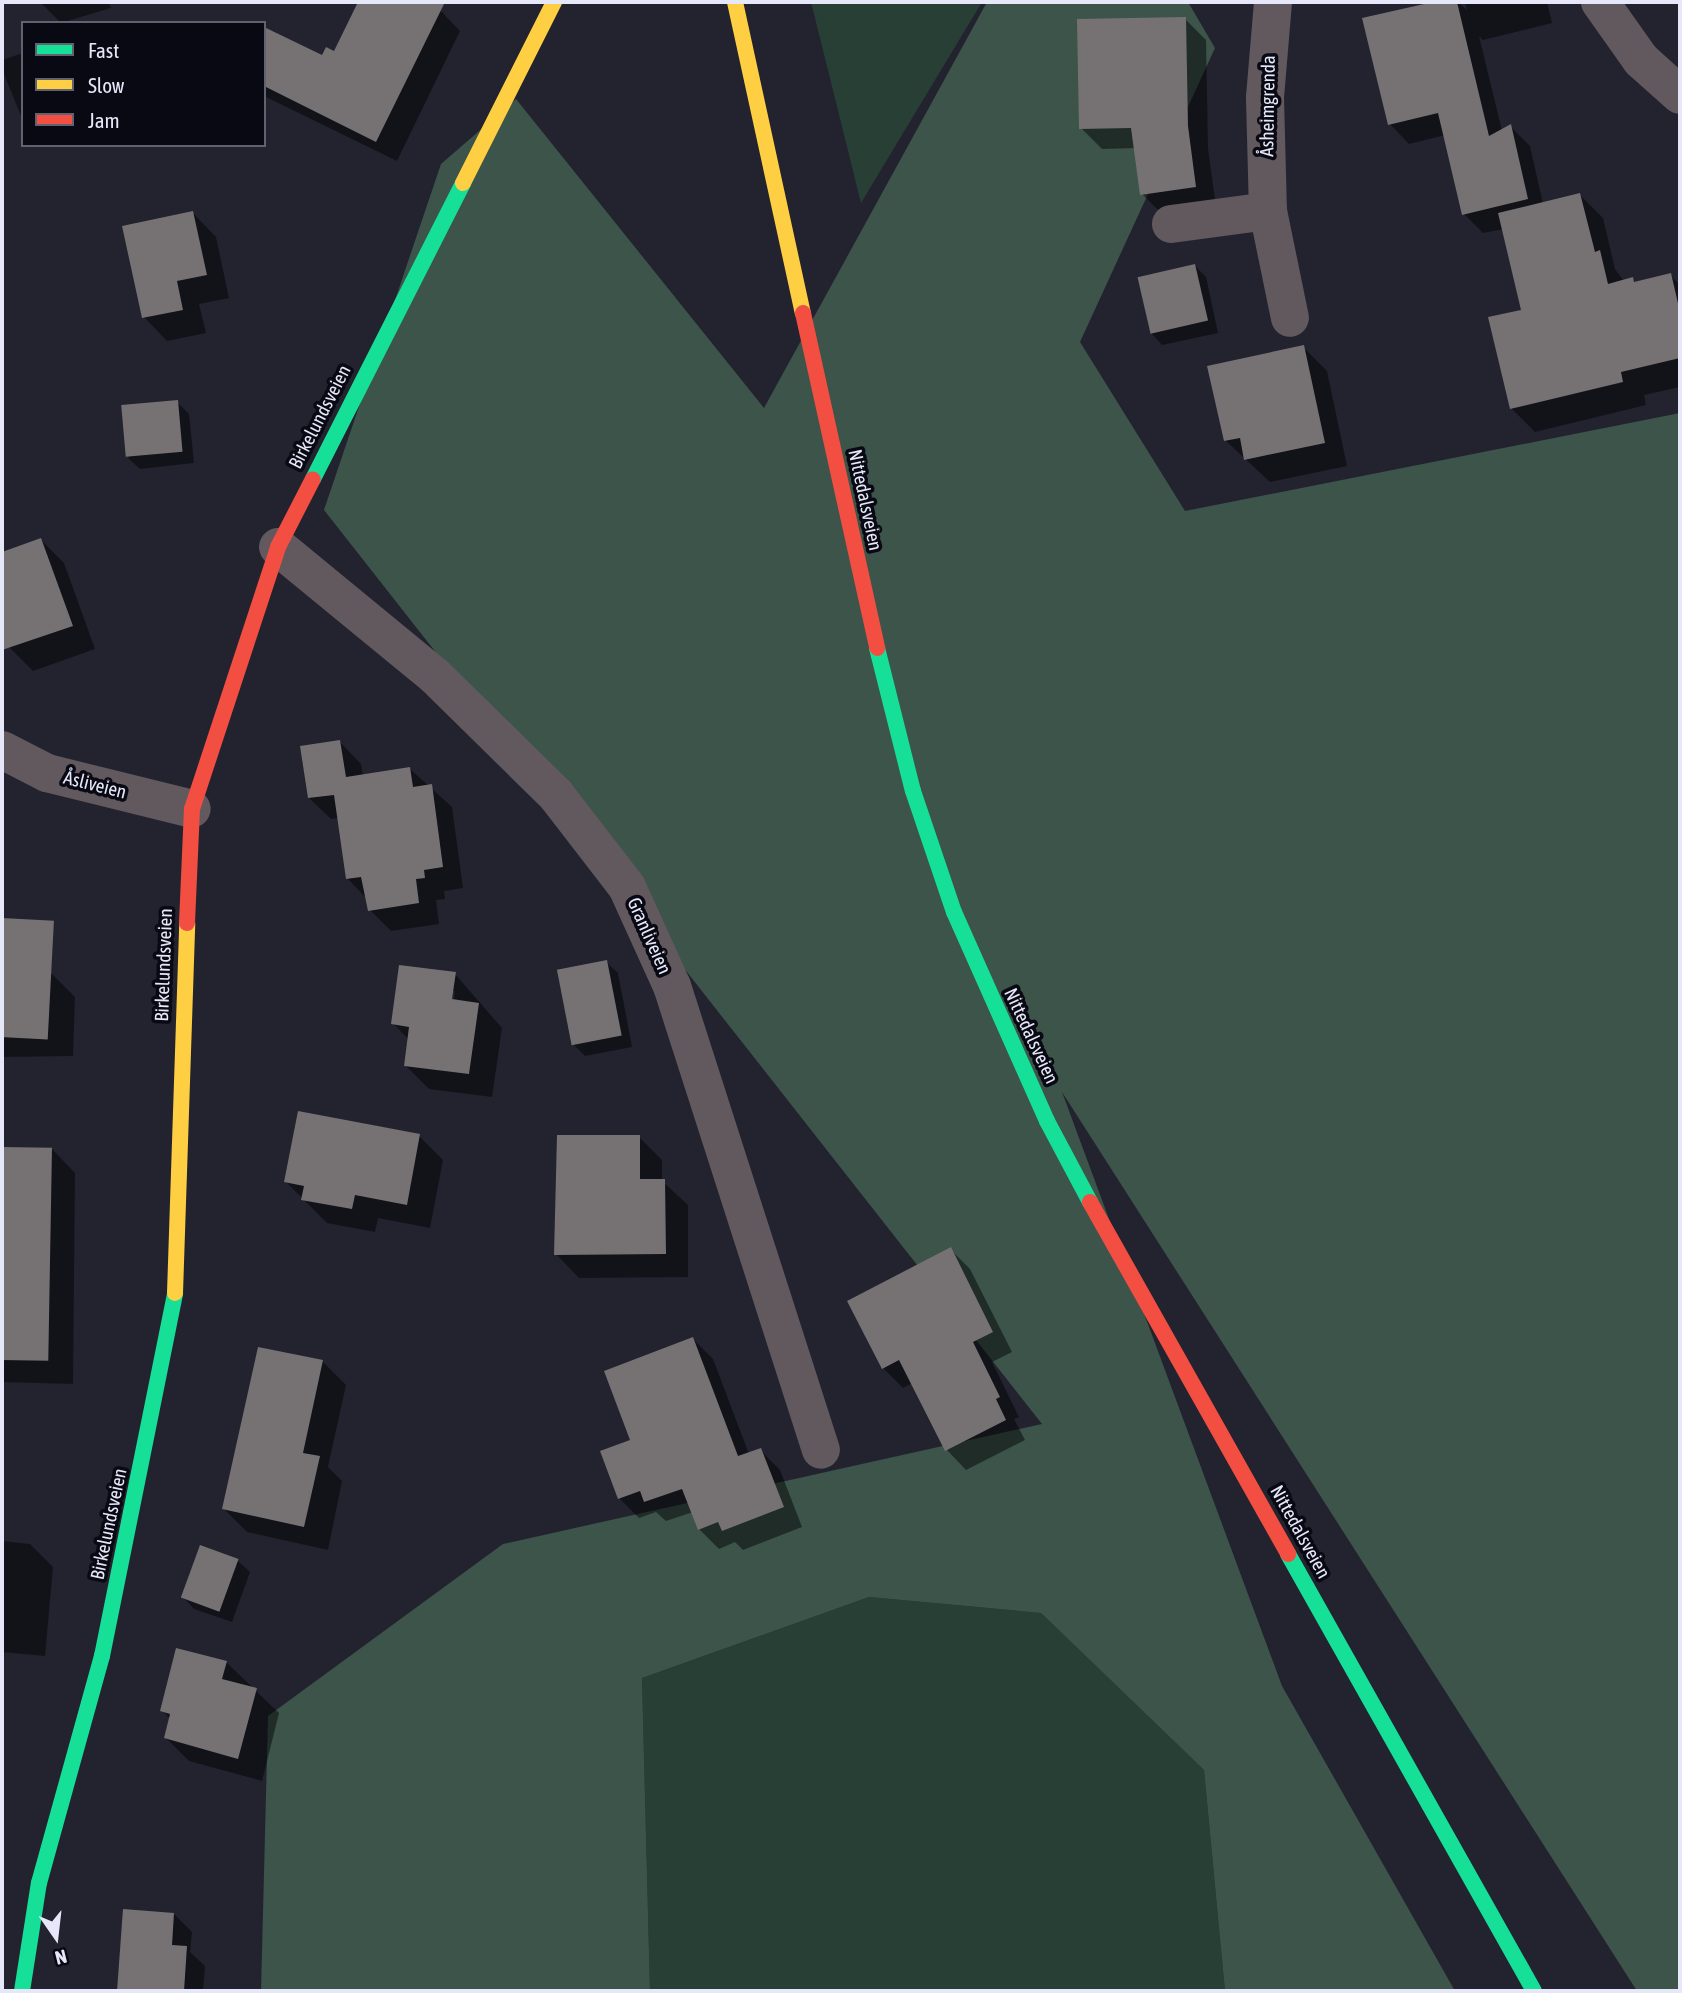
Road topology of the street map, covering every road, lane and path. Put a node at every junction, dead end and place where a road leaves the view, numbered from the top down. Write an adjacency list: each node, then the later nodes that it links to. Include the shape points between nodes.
1 (554, 2): 9 (main road, Birkelundsveien)
2 (735, 2): 14 (main road, Nittedalsveien, via 879,657 913,791 954,912 1047,1121 1094,1209)
3 (1273, 2): 6 (street, Åsheimgrenda, via 1265,98)
4 (1600, 2): 5 (street, via 1642,60)
5 (1680, 95)
6 (1268, 211): 7 (street); 8 (street, Åsheimgrenda)
7 (1171, 224)
8 (1290, 318)
9 (278, 547): 11 (main road, Birkelundsveien); 12 (street, Granliveien, via 444,685 556,795 627,887 672,986)
10 (2, 750): 11 (street, Åsliveien, via 47,773)
11 (192, 809): 13 (main road, Birkelundsveien, via 174,1306 102,1656 39,1883)
12 (821, 1450)
13 (22, 1991)
14 (1534, 1991)

